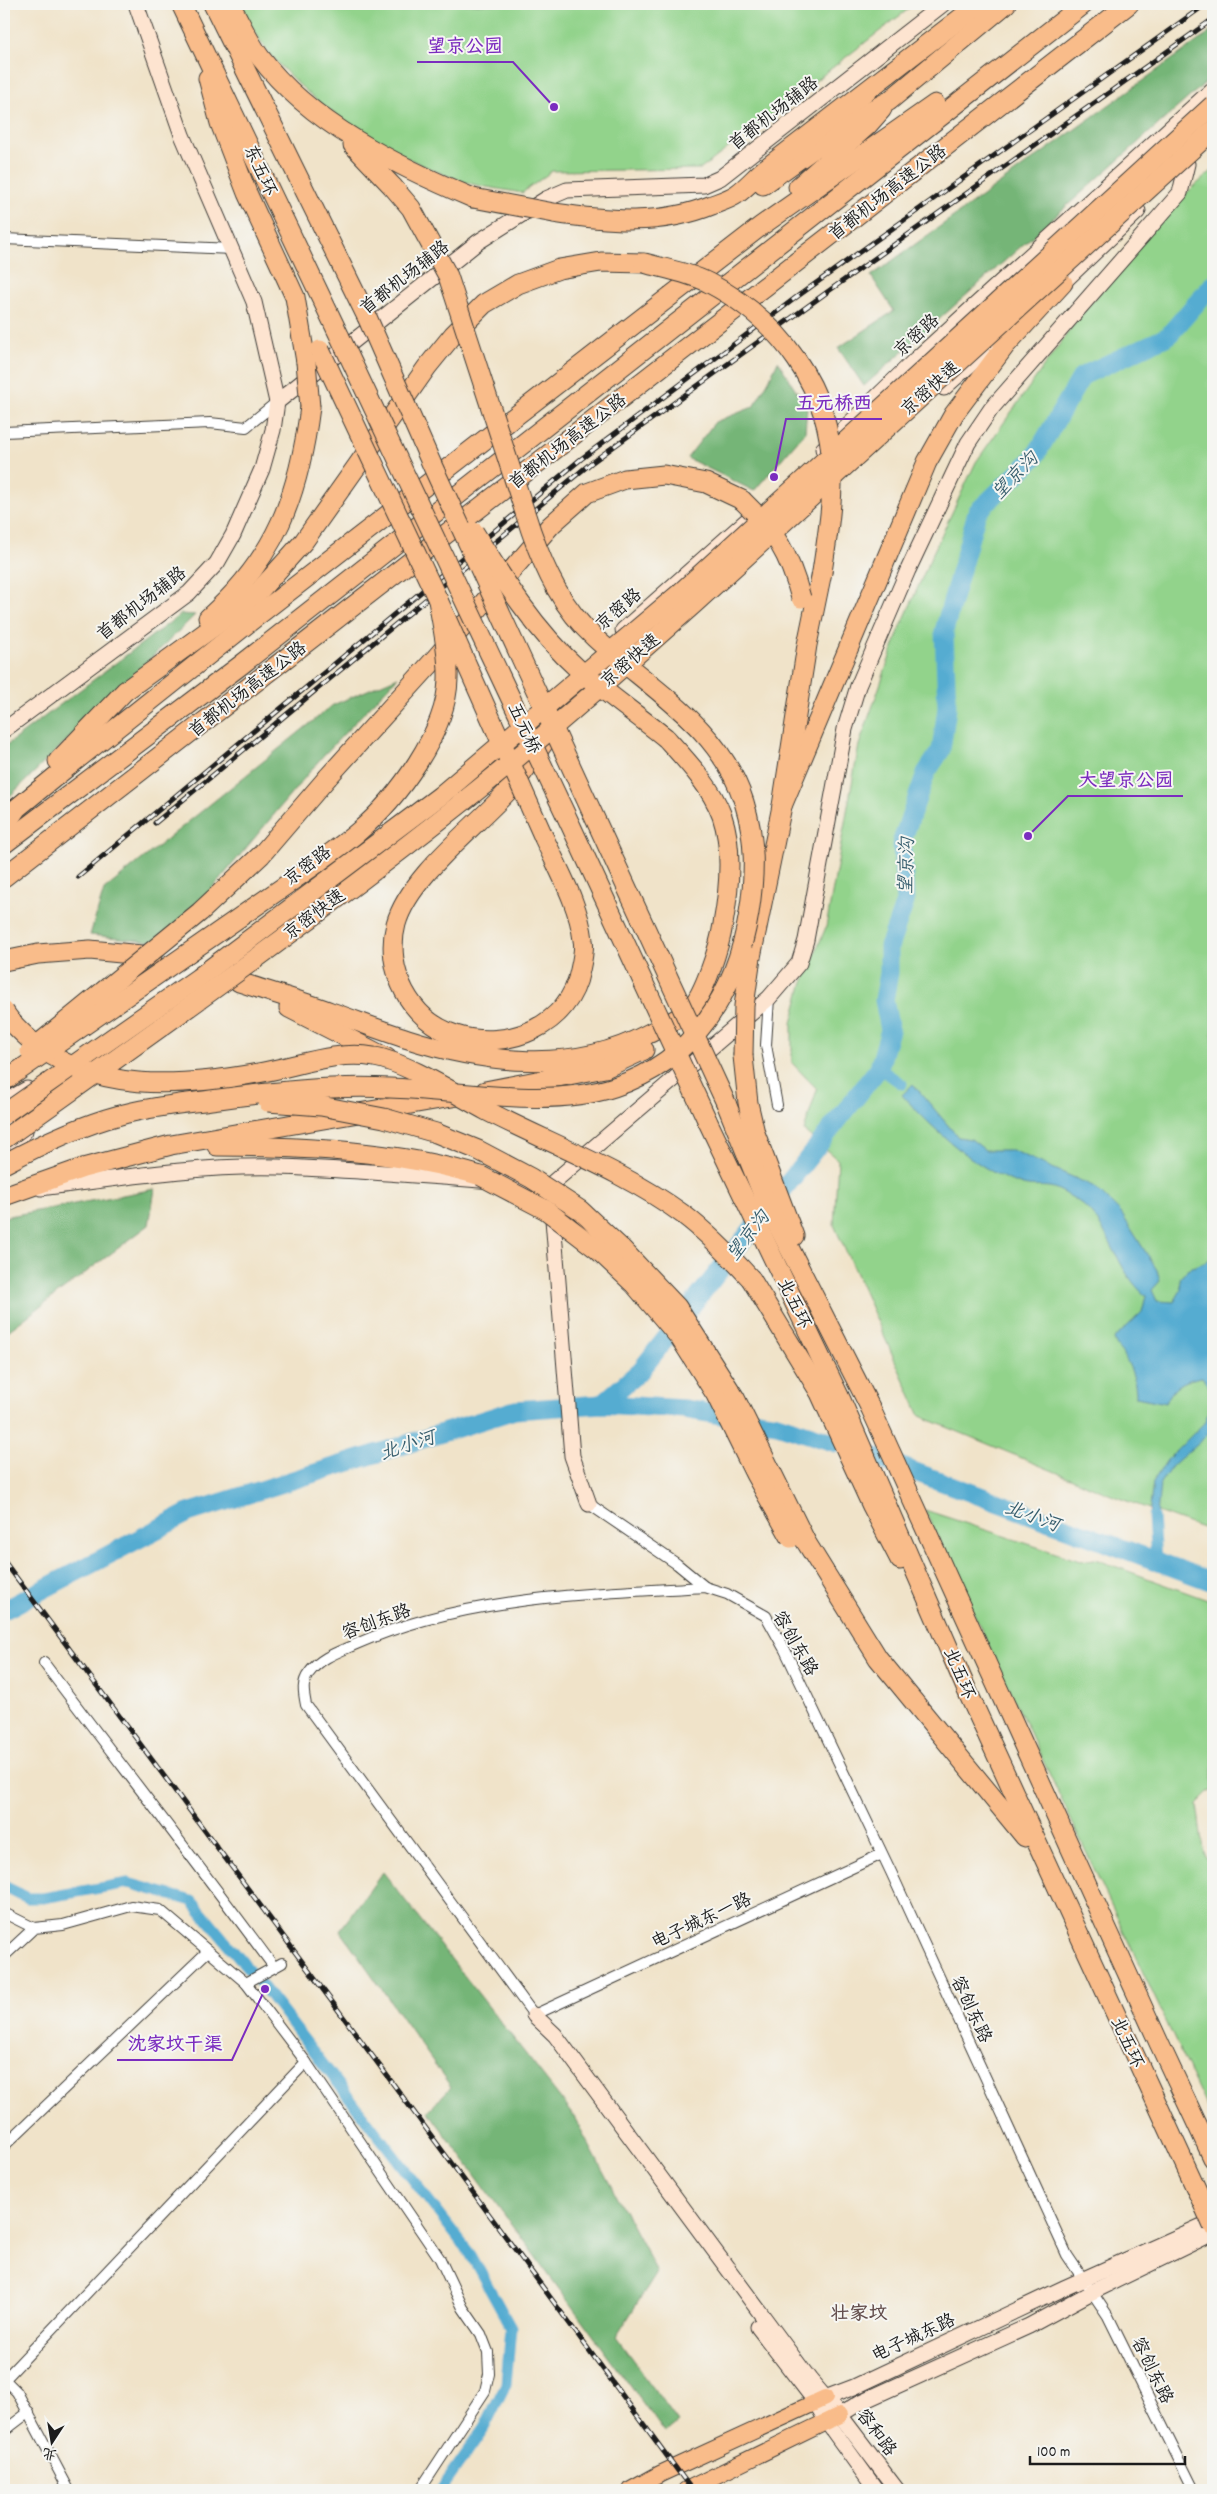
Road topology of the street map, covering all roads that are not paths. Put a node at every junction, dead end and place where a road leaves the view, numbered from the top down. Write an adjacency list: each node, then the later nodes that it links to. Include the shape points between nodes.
1 (136, 4): 21 (street, via 182,135)
2 (181, 4): 9 (highway, 东五环)
3 (213, 4): 23 (highway, 东五环)
4 (230, 4): 14 (highway, via 260,57 295,94)
5 (944, 4): 26 (street, 首都机场辅路, via 720,178 704,185 567,190 546,199 478,242)
6 (1084, 4): 10 (highway, 首都机场高速公路)
7 (1130, 4): 38 (highway, 首都机场高速公路)
8 (993, 7): 12 (highway); 18 (highway, via 765,169)
9 (198, 35): 24 (highway, 东五环); 25 (highway, via 220,123 247,193 295,297)
10 (981, 83): 19 (highway, via 939,101); 37 (highway, 首都机场高速公路, via 241,665)
11 (1213, 89): 48 (street, 京密路, via 916,359 782,489 433,794 302,893 37,1082)
12 (889, 101): 18 (highway, via 856,118 757,188); 19 (highway, via 867,126 798,186)
13 (1213, 105): 51 (highway, 京密快速, bridge, via 680,593 440,796 198,978)
14 (330, 121): 18 (highway, bridge, via 400,166 473,198 554,213 618,220 666,218 694,212); 49 (highway, bridge, via 411,208 448,276 531,531 557,591 594,637 701,727 732,772 752,830 754,852 746,934 727,990 712,1015 663,1064 614,1087 550,1097 343,1088 268,1092)
15 (1213, 130): 40 (highway, 京密快速, bridge, via 616,673 450,812)
16 (1213, 139): 17 (street)
17 (1186, 164): 22 (street); 42 (street, via 1180,193 991,409 968,443 858,686 845,729 806,940 799,964)
18 (736, 195)
19 (772, 218): 36 (highway, via 257,616 54,777 17,808)
20 (4, 240): 21 (street)
21 (232, 250): 26 (street, via 254,302)
22 (1063, 283): 33 (street, via 574,713); 34 (highway, via 1000,352 954,414 928,462)
23 (367, 317): 28 (highway, 五元桥, bridge)
24 (340, 338): 52 (highway, 五元桥, bridge)
25 (313, 356): 29 (highway, bridge); 31 (highway, bridge, via 305,447 291,498 268,551 245,582 216,611)
26 (277, 402): 27 (street, via 246,427 210,423); 32 (street, 首都机场辅路, via 262,469 217,563 190,593)
27 (4, 432)
28 (433, 466): 43 (highway, bridge, via 508,588 539,628 578,668 666,738 691,766 722,816 726,833 727,878 723,924 709,974); 59 (highway, 五元桥, bridge, via 726,1103)
29 (438, 600): 33 (highway, bridge, via 544,838 578,915 584,942 577,987 565,1006 544,1025 519,1036 490,1040 456,1035 430,1021 411,1003 397,978 393,950 396,924 405,902 426,874 509,790); 47 (highway, bridge, via 448,659 446,701 426,750 388,800 359,832 312,867)
30 (807, 645): 31 (highway, bridge, via 831,509 832,468 825,420 816,389 796,356 768,325 708,282 644,263 601,262 560,269 518,284 484,304 453,335 428,367 282,568 253,598); 34 (highway); 46 (highway, bridge, via 801,598 792,566 765,522 742,500 706,484 664,474 625,478 587,493 551,525 261,855 200,912)
31 (125, 690): 35 (highway)
32 (4, 730)
33 (543, 744): 40 (street)
34 (782, 806): 59 (highway, bridge, via 744,1006 743,1056 748,1103)
35 (4, 819)
36 (4, 826)
37 (4, 844)
38 (4, 877)
39 (4, 961): 41 (highway, bridge, via 38,954 90,950 152,956 197,966)
40 (247, 964): 53 (highway, 京密快速, bridge); 55 (street, via 31,1125)
41 (239, 982): 43 (highway, via 408,1040 459,1053 516,1060 562,1060 599,1054 627,1045); 45 (highway, bridge)
42 (769, 998): 50 (street, via 766,1045); 57 (street)
43 (690, 1009): 54 (highway, via 671,1031 647,1048 605,1068 543,1082)
44 (4, 1011): 45 (highway, bridge, via 19,1029 53,1057 90,1074 128,1080 156,1083 205,1081 348,1056 374,1057)
45 (398, 1064): 64 (highway, bridge, via 514,1125 598,1164 658,1198 705,1232 751,1279 820,1393 872,1506)
46 (4, 1072)
47 (4, 1081)
48 (4, 1102)
49 (192, 1102): 56 (highway, bridge, via 122,1114 88,1125 51,1139); 61 (highway, bridge, via 248,1100 321,1106 384,1118 436,1133 478,1150 531,1178 580,1210 677,1308 735,1398)
50 (777, 1105)
51 (4, 1114)
52 (707, 1120): 64 (highway, 北五环, via 841,1400)
53 (4, 1139)
54 (171, 1145): 58 (highway, via 83,1168); 61 (highway, bridge, via 298,1147 389,1154 481,1176 546,1210 598,1250 634,1284 680,1338 716,1395 755,1474)
55 (4, 1153)
56 (4, 1164)
57 (550, 1185): 58 (street, via 277,1167 120,1178); 60 (street, via 572,1456)
58 (12, 1193)
59 (772, 1196): 75 (highway, 北五环, via 798,1263 871,1409)
60 (588, 1504): 62 (street, via 677,1564)
61 (800, 1542): 66 (highway, via 878,1658)
62 (705, 1587): 65 (street, 容创东路, via 743,1602 766,1616); 72 (street, 容创东路, via 544,1598 454,1613 376,1635 322,1660 308,1673 303,1689 306,1705)
63 (44, 1663): 71 (street, via 142,1794 278,1965)
64 (969, 1695): 66 (highway, 北五环)
65 (882, 1854): 72 (street, 电子城东一路); 79 (street, 容创东路, via 1066,2255)
66 (1047, 1864): 76 (highway, 北五环)
67 (4, 1913): 68 (street)
68 (34, 1928): 69 (street, via 63,1925 131,1906 150,1908 160,1910); 70 (street)
69 (207, 1952): 71 (street); 74 (street)
70 (4, 1956)
71 (246, 1983): 73 (street)
72 (534, 2015): 81 (street, 容和路, via 555,2035)
73 (306, 2062): 80 (street); 86 (street, via 440,2259 488,2352 489,2374 485,2391)
74 (4, 2146)
75 (1213, 2158)
76 (1209, 2214): 77 (highway, 北五环, bridge); 79 (street, 电子城东路)
77 (1213, 2226)
78 (1213, 2233): 79 (street, 电子城东路)
79 (1089, 2286): 81 (street, 电子城东路); 83 (street, 电子城东路, via 1038,2321); 91 (street, 容创东路, via 1108,2316)
80 (4, 2379): 82 (street, via 17,2392)
81 (820, 2400): 83 (street, 容和路); 87 (main road, 电子城东路)
82 (29, 2412): 84 (street); 85 (street)
83 (833, 2418): 88 (main road, 电子城东路); 89 (street, 容和路); 90 (street, 容和路)
84 (4, 2431)
85 (69, 2490)
86 (420, 2490)
87 (630, 2490)
88 (686, 2490)
89 (876, 2490)
90 (897, 2490)
91 (1194, 2490)

